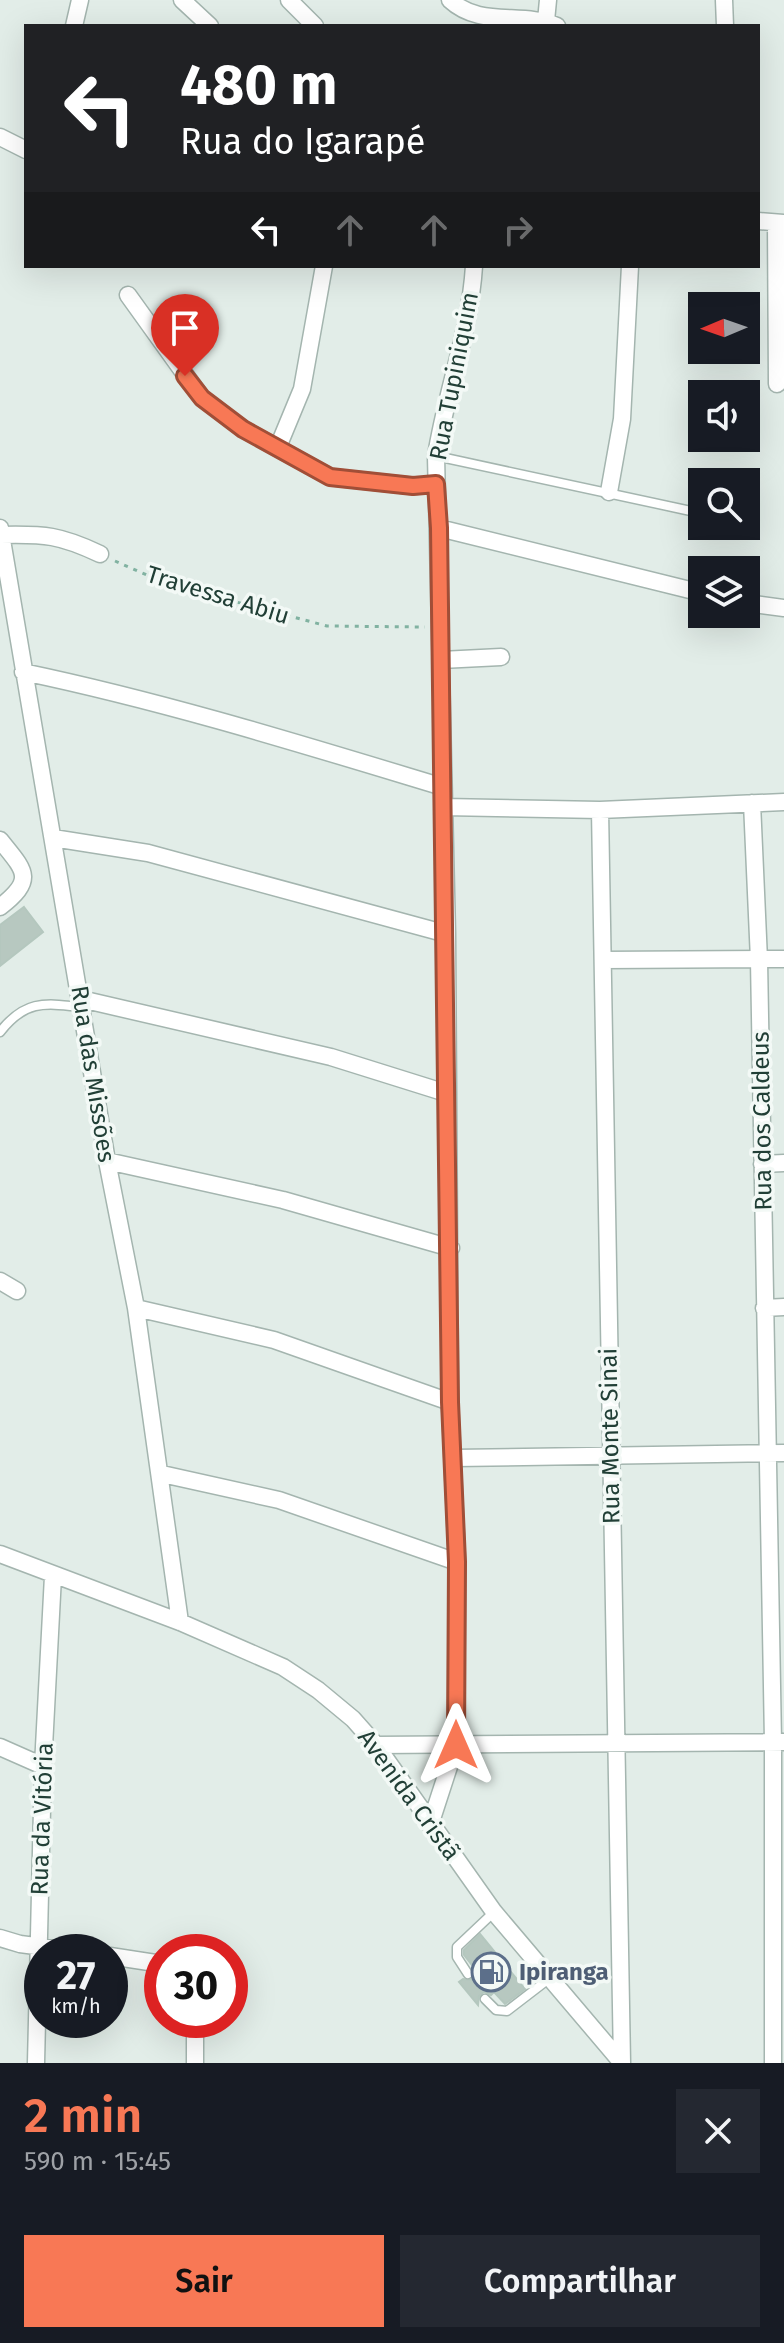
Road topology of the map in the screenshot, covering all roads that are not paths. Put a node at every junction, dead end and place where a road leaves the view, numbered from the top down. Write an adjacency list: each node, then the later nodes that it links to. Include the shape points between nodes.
1 (80, 0): 7 (street)
2 (182, 0): 8 (street)
3 (289, 0): 9 (street)
4 (450, 0): 10 (street, via 478,16)
5 (548, 0): 10 (street)
6 (724, 0): 11 (street)
7 (74, 24)
8 (208, 24)
9 (313, 24)
10 (551, 24)
11 (725, 24)
12 (0, 137): 13 (street)
13 (24, 149)
14 (760, 221): 15 (street)
15 (780, 223): 20 (street)
16 (324, 268): 21 (street, via 302,389)
17 (474, 268): 22 (street, Rua Tupiniquim, via 467,323)
18 (630, 268): 24 (street, via 622,419)
19 (128, 295): 21 (street, via 202,398)
20 (777, 384)
21 (278, 447): 23 (street, via 330,477)
22 (436, 456): 23 (street, Rua Tupiniquim); 24 (lane)
23 (436, 484): 27 (street, Rua Tupiniquim)
24 (609, 492): 25 (lane)
25 (688, 510)
26 (0, 528): 28 (street, Rua das Missões)
27 (439, 528): 30 (street); 34 (street, Rua Tupiniquim)
28 (1, 535): 29 (street, via 46,534); 35 (street, Rua das Missões)
29 (100, 554)
30 (688, 590)
31 (760, 605): 32 (street)
32 (784, 608)
33 (501, 657): 34 (street)
34 (441, 660): 36 (street, Rua Tupiniquim)
35 (23, 672): 36 (street, via 215,717); 41 (street, Rua das Missões)
36 (443, 787): 39 (street, Rua Tupiniquim)
37 (784, 802): 38 (street)
38 (752, 803): 40 (street); 47 (street, Rua dos Caldeus)
39 (444, 807): 40 (street); 44 (street, Rua Tupiniquim)
40 (600, 810): 46 (street, Rua Monte Sinai)
41 (53, 838): 44 (street, via 148,853); 48 (street, Rua das Missões)
42 (0, 840): 43 (street, via 23,869 25,881)
43 (0, 907)
44 (447, 934): 50 (street, Rua Tupiniquim)
45 (784, 959): 47 (street)
46 (603, 960): 47 (street); 63 (street, Rua Monte Sinai)
47 (759, 960): 53 (street, Rua dos Caldeus)
48 (82, 1003): 49 (lane, via 21,1010); 50 (street, via 331,1057); 51 (street, Rua das Missões)
49 (0, 1032)
50 (446, 1093): 54 (street, Rua Tupiniquim)
51 (107, 1161): 54 (street, via 283,1200); 58 (street, Rua das Missões)
52 (784, 1163): 53 (street)
53 (762, 1164): 59 (street, Rua dos Caldeus)
54 (451, 1248): 60 (street, Rua Tupiniquim)
55 (0, 1281): 56 (street)
56 (17, 1291)
57 (784, 1307): 59 (street)
58 (136, 1308): 60 (street, via 274,1340); 65 (street, Rua das Missões)
59 (764, 1308): 62 (street, Rua dos Caldeus)
60 (450, 1402): 64 (street, Rua Tupiniquim)
61 (784, 1453): 62 (street)
62 (766, 1454): 63 (street); 71 (street, Rua dos Caldeus)
63 (611, 1455): 64 (street); 70 (street, Rua Monte Sinai)
64 (454, 1458): 67 (street, Rua Tupiniquim)
65 (162, 1474): 67 (street, via 279,1500); 69 (street, Rua das Missões)
66 (0, 1554): 68 (street, Avenida Cristã)
67 (457, 1562): 73 (street, Rua Tupiniquim)
68 (53, 1576): 69 (street, Avenida Cristã); 75 (street, Rua da Vitória)
69 (180, 1622): 72 (street, Avenida Cristã, via 283,1667 341,1709)
70 (615, 1741): 71 (street); 73 (street); 88 (street, Rua Monte Sinai)
71 (778, 1742): 89 (street, Rua dos Caldeus)
72 (376, 1745): 73 (street); 76 (street, Avenida Cristã)
73 (456, 1745): 76 (street, Rua Tupiniquim)
74 (0, 1747): 75 (street)
75 (43, 1766): 78 (street, Rua da Vitória)
76 (430, 1825): 77 (street, Avenida Cristã)
77 (494, 1912): 81 (lane, via 457,1947); 82 (street, Avenida Cristã)
78 (38, 1934)
79 (0, 1938): 80 (street)
80 (24, 1944)
81 (468, 1974)
82 (550, 1978): 83 (lane, via 507,2011 496,2010); 88 (street, Avenida Cristã)
83 (485, 1999)
84 (36, 2038): 86 (street, Rua da Vitória)
85 (195, 2038): 87 (street)
86 (36, 2063)
87 (195, 2063)
88 (622, 2063)
89 (773, 2063)

